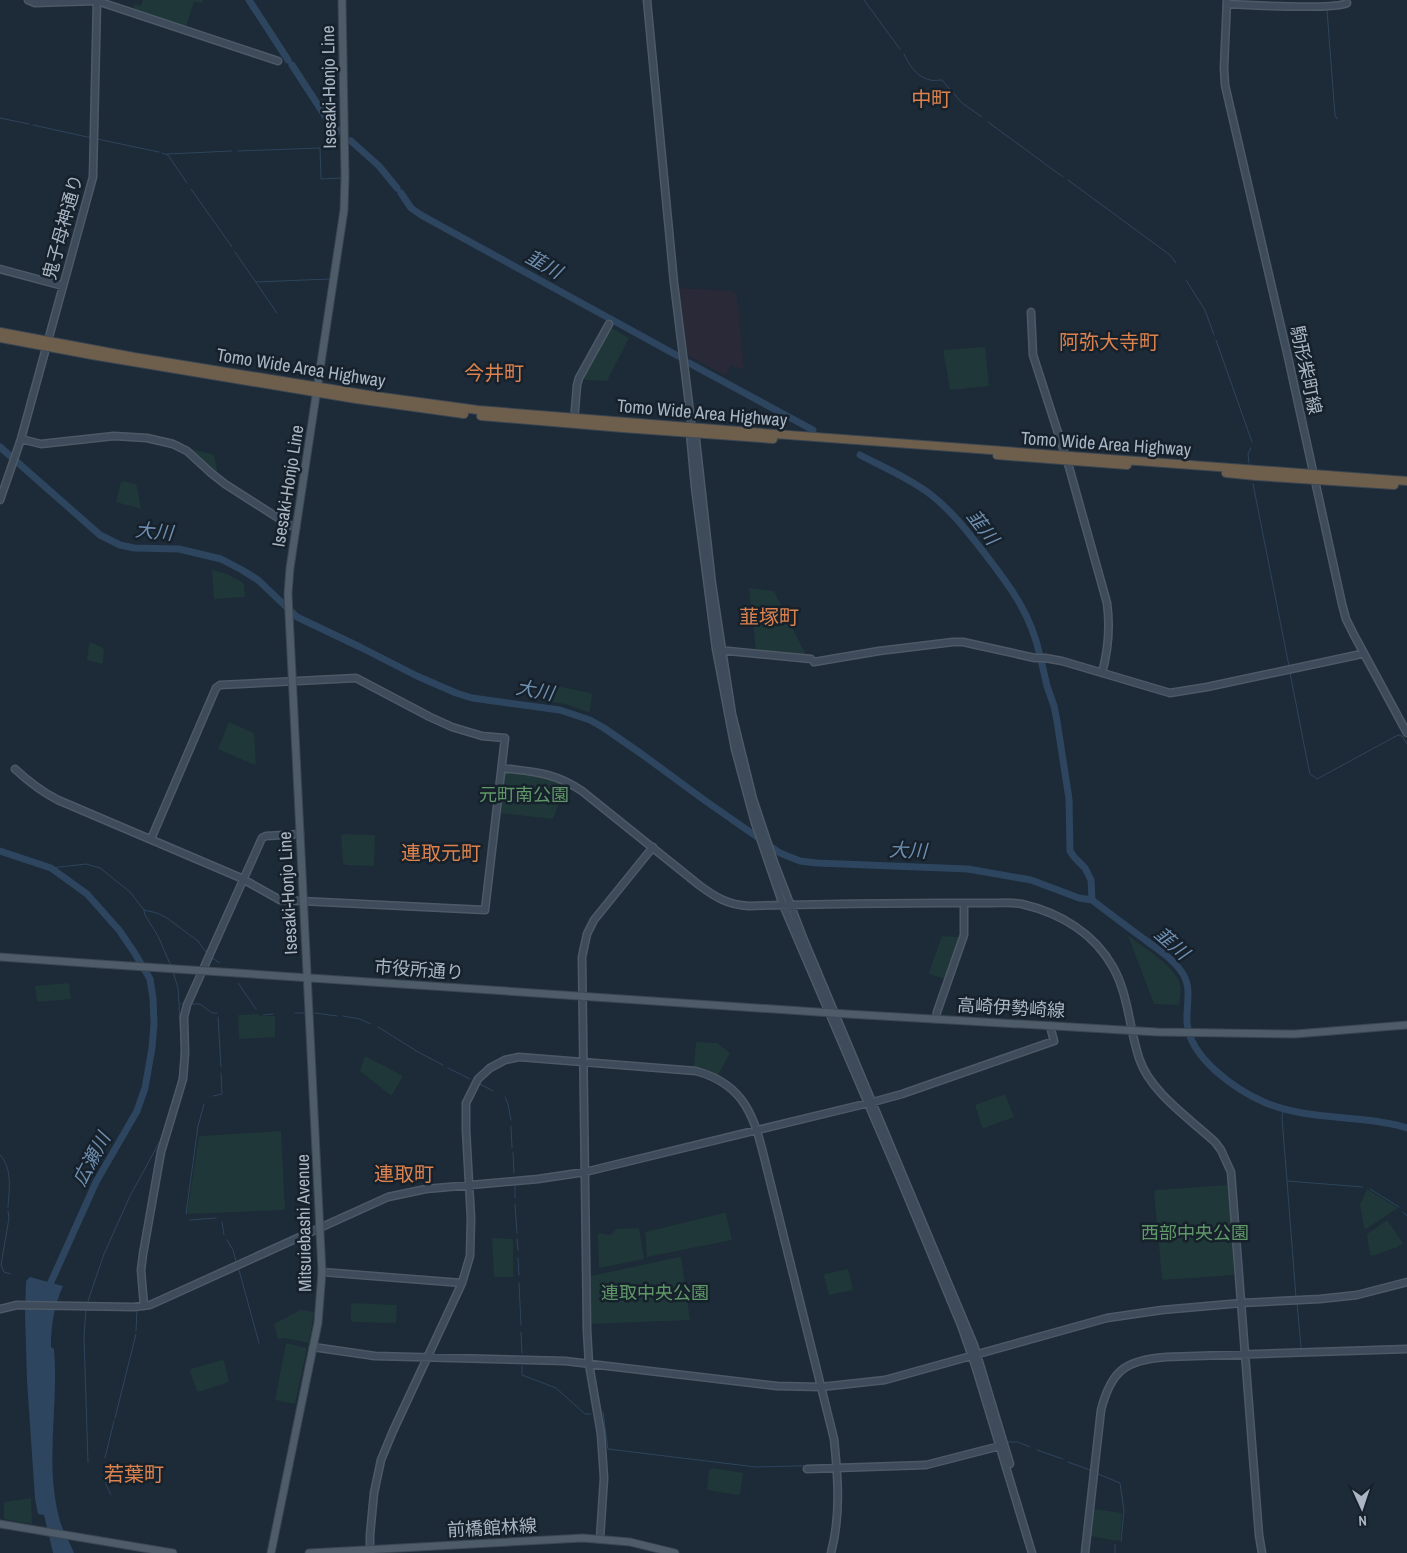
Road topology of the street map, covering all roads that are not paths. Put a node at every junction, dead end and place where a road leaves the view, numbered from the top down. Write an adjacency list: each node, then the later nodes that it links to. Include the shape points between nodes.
1 (28, 0): 2 (street, via 35,3)
2 (97, 0): 7 (street); 9 (street, 鬼子母神通り, via 94,173)
3 (342, 0): 15 (main road, Isesaki-Honjo Line, via 345,196)
4 (647, 0): 17 (street, via 674,283)
5 (1348, 1): 6 (street, via 1343,5 1320,6)
6 (1227, 2): 20 (street, 駒形柴町線, via 1225,85)
7 (278, 61)
8 (0, 269): 9 (street)
9 (63, 286): 14 (street, 鬼子母神通り)
10 (1031, 312): 19 (street, via 1034,355)
11 (609, 324): 16 (street, via 579,378)
12 (0, 332): 14 (highway, Tomo Wide Area Highway)
13 (0, 338): 14 (highway, Tomo Wide Area Highway)
14 (47, 344): 15 (highway, Tomo Wide Area Highway); 18 (street, 鬼子母神通り)
15 (317, 389): 16 (highway, Tomo Wide Area Highway, via 428,410 520,420); 24 (main road, Isesaki-Honjo Line)
16 (574, 421): 17 (highway, Tomo Wide Area Highway)
17 (692, 431): 19 (highway, Tomo Wide Area Highway); 25 (street)
18 (21, 439): 23 (street, 鬼子母神通り); 24 (street, via 42,444 114,436 173,444 188,450 224,484)
19 (1065, 458): 20 (highway, Tomo Wide Area Highway); 27 (street, via 1107,603)
20 (1314, 477): 21 (highway, Tomo Wide Area Highway); 22 (highway, Tomo Wide Area Highway); 26 (street, 駒形柴町線, via 1344,612)
21 (1407, 481)
22 (1407, 486)
23 (0, 500)
24 (296, 528): 28 (main road, Isesaki-Honjo Line, via 288,605)
25 (719, 650): 27 (street, via 812,660 958,642 1045,658); 38 (street, via 740,748); 38 (street, via 735,749 759,834)
26 (1363, 653): 27 (street, via 1174,692); 29 (street, 駒形柴町線)
27 (1102, 673)
28 (292, 681): 30 (street, via 356,678 452,728 505,738); 32 (main road, Isesaki-Honjo Line); 33 (street, via 220,685 216,688)
29 (1407, 734)
30 (502, 768): 34 (street, via 543,773 564,780); 36 (street, via 485,910)
31 (15, 769): 33 (street, via 52,797)
32 (300, 834): 35 (street, via 264,837); 36 (main road, Isesaki-Honjo Line)
33 (151, 839): 35 (street)
34 (653, 847): 38 (street, via 722,901 746,906); 41 (street, via 597,916 587,934 582,957)
35 (243, 879): 36 (street, via 280,900); 57 (street, via 184,1013 183,1079 161,1152 142,1263)
36 (303, 901): 40 (main road, Isesaki-Honjo Line)
37 (964, 902): 38 (street); 43 (street, via 964,935); 46 (street, via 1021,903 1047,911 1074,925 1087,935 1112,966 1124,994)
38 (787, 905): 42 (street)
39 (0, 957): 40 (main road, 市役所通り, bridge)
40 (308, 978): 41 (main road, 市役所通り); 52 (main road, Mitsuiebashi Avenue)
41 (582, 996): 42 (main road, 市役所通り); 47 (street)
42 (832, 1013): 43 (main road, 高崎伊勢崎線); 48 (street)
43 (936, 1019): 45 (main road, 高崎伊勢崎線)
44 (1407, 1024): 46 (main road, 高崎伊勢崎線, via 1295,1034)
45 (1050, 1026): 46 (main road, 高崎伊勢崎線); 48 (street, via 1054,1041)
46 (1133, 1030): 56 (street, via 1139,1058 1148,1077 1221,1150 1231,1172)
47 (583, 1062): 49 (street, via 702,1073 737,1095); 50 (street); 51 (street, via 512,1058 497,1063 478,1079 469,1095 465,1112)
48 (870, 1103): 49 (street); 62 (street, via 962,1315)
49 (757, 1130): 50 (street); 65 (street)
50 (585, 1172): 51 (street); 64 (street)
51 (470, 1185): 52 (street, via 426,1188 396,1195); 55 (street, via 470,1256)
52 (321, 1227): 53 (main road, Mitsuiebashi Avenue); 57 (street)
53 (322, 1272): 55 (street); 59 (main road, Mitsuiebashi Avenue)
54 (1407, 1282): 56 (street, via 1347,1296)
55 (462, 1283): 63 (street)
56 (1242, 1303): 61 (street); 62 (street, via 1107,1318)
57 (144, 1306): 58 (street, via 20,1305)
58 (0, 1309)
59 (313, 1347): 63 (street, via 375,1356); 74 (main road, Mitsuiebashi Avenue)
60 (1407, 1349): 61 (street)
61 (1245, 1353): 80 (street, via 1146,1358 1120,1372 1110,1384 1101,1410); 81 (street)
62 (974, 1355): 65 (street, via 884,1380); 66 (street); 79 (street)
63 (426, 1358): 64 (street); 72 (street, via 381,1460 374,1493)
64 (589, 1364): 65 (street, via 778,1386); 70 (street, via 601,1434 604,1478)
65 (821, 1386): 68 (street, via 834,1439)
66 (1000, 1446): 68 (street, via 926,1465); 78 (street)
67 (807, 1469): 68 (street)
68 (837, 1469): 77 (street, via 838,1510)
69 (0, 1524): 73 (main road)
70 (600, 1539): 71 (main road, 前橋館林線); 72 (main road, 前橋館林線)
71 (643, 1549): 76 (main road, 前橋館林線)
72 (370, 1551): 75 (main road, 前橋館林線)
73 (173, 1553)
74 (271, 1553)
75 (309, 1553)
76 (675, 1553)
77 (831, 1553)
78 (1032, 1553)
79 (1036, 1553)
80 (1085, 1553)
81 (1262, 1553)

